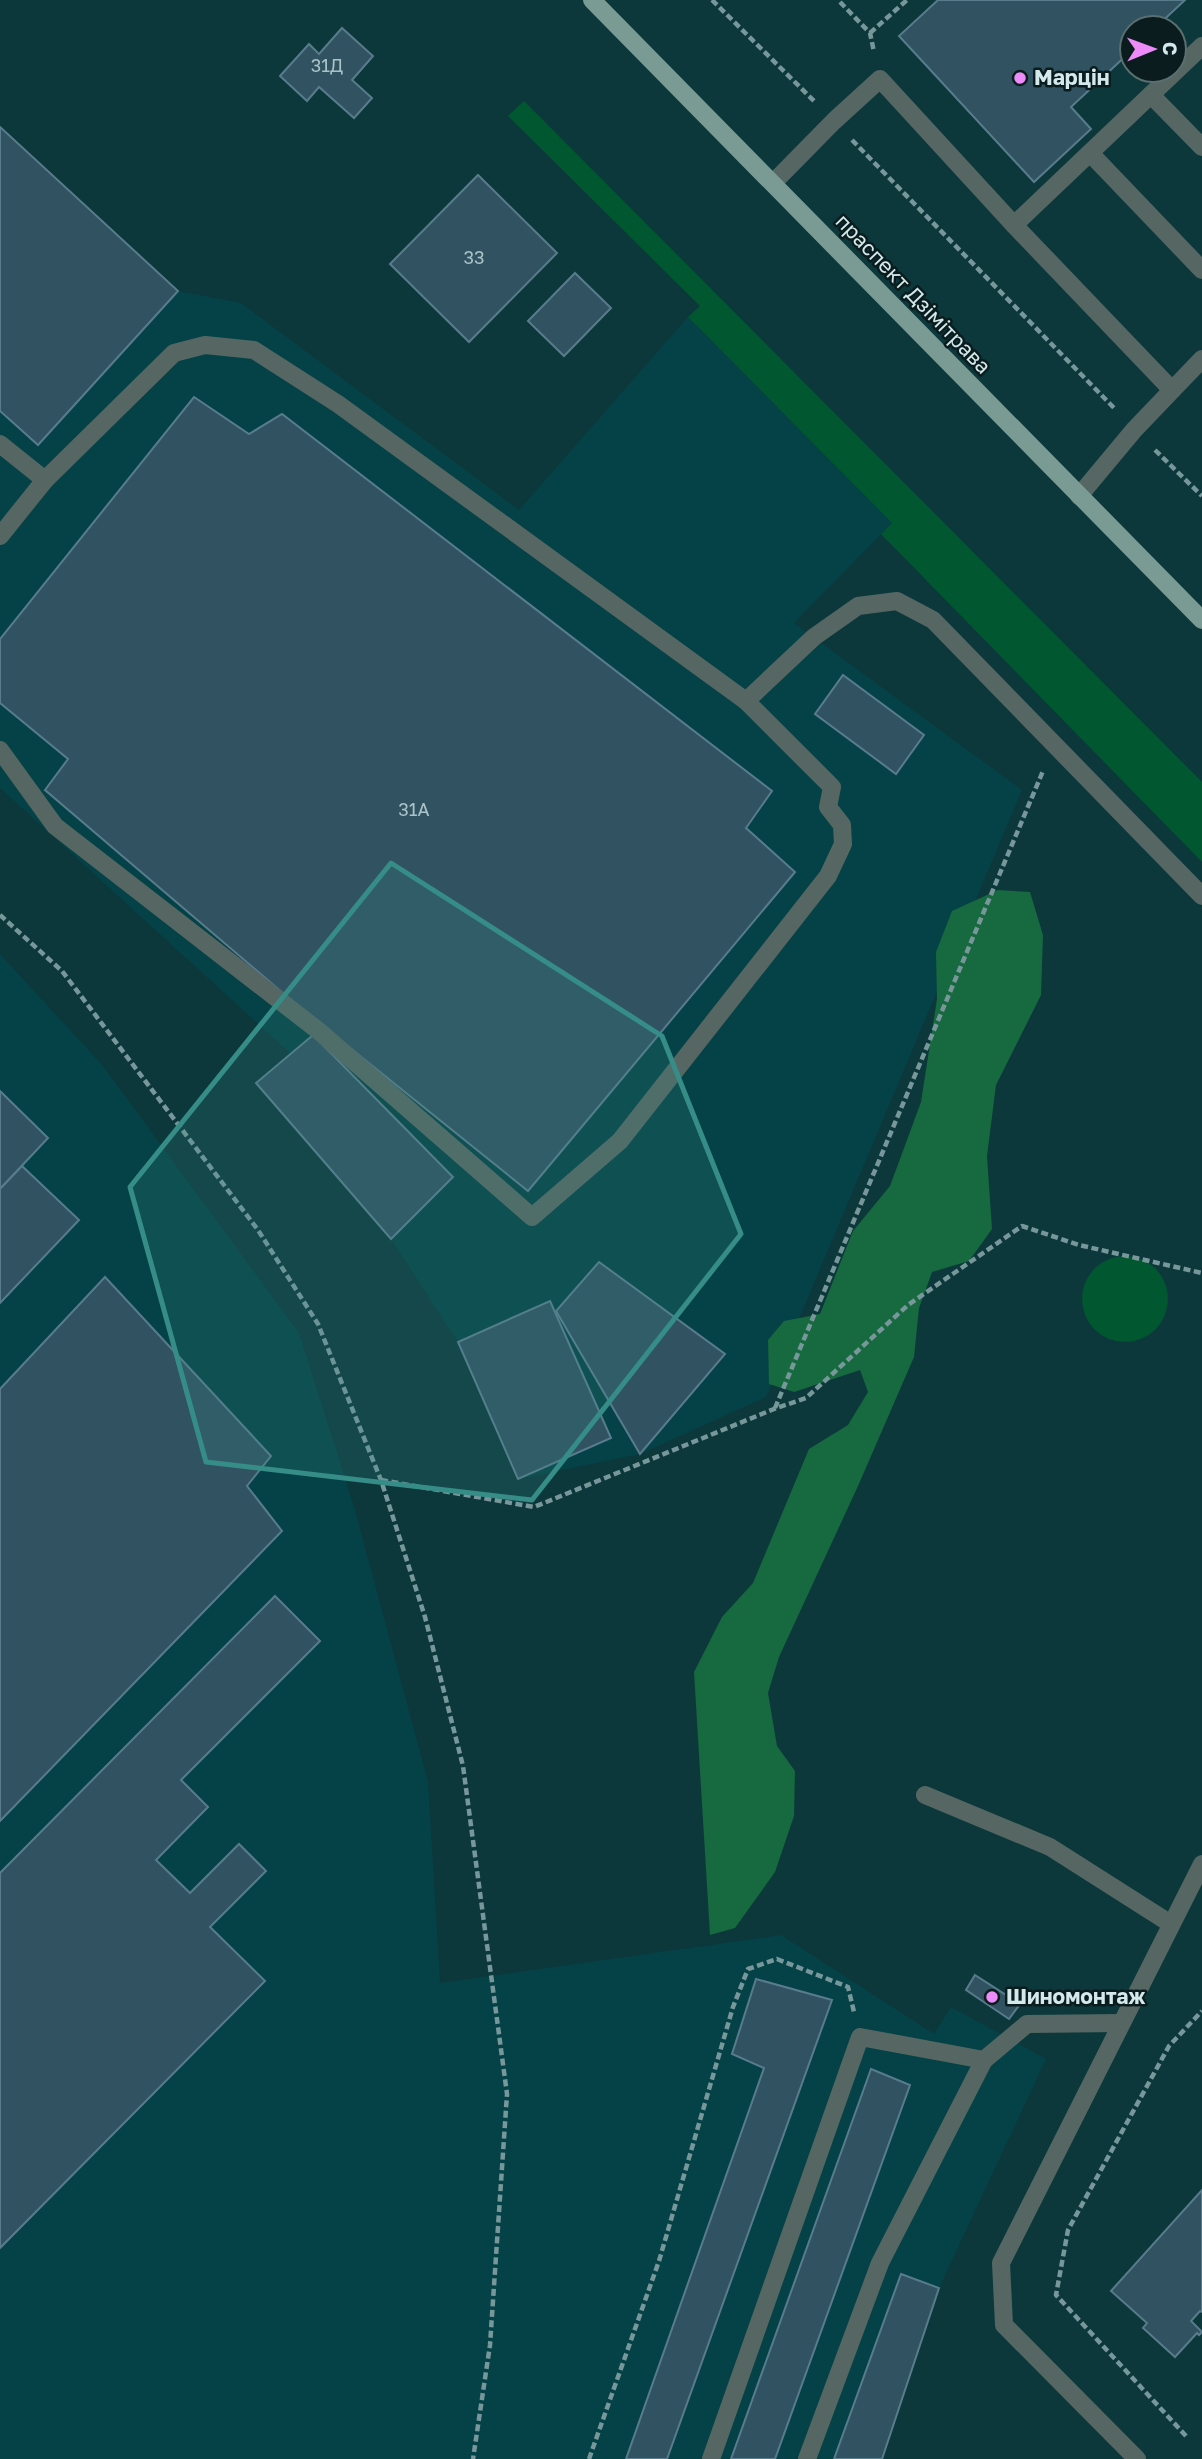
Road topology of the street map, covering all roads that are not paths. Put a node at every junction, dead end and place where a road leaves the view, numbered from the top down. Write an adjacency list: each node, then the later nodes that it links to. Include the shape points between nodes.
1 (592, 0): 6 (main road, праспект Дзімітрава)
2 (1202, 46): 3 (street)
3 (1151, 95): 4 (street); 5 (street)
4 (1202, 147)
5 (1090, 153): 7 (street); 8 (street)
6 (773, 183): 7 (street, via 880,79); 13 (main road, праспект Дзімітрава)
7 (1014, 225): 10 (street)
8 (1202, 270)
9 (1202, 359): 10 (street)
10 (1171, 389): 13 (street)
11 (0, 444): 12 (street)
12 (45, 480): 14 (street); 16 (street, via 174,354 205,345 254,350 338,404)
13 (1079, 496): 15 (main road, праспект Дзімітрава)
14 (0, 536)
15 (1202, 620)
16 (746, 701): 17 (street, via 832,787 828,807 842,825 843,844 828,876 620,1141 532,1217 320,1032 55,826); 18 (street, via 814,637 858,606 897,601 933,620)
17 (0, 750)
18 (1202, 896)
19 (925, 1795): 21 (street, via 1050,1847)
20 (1202, 1864): 21 (street)
21 (1171, 1924): 22 (street)
22 (1121, 2023): 23 (street, via 1027,2024); 26 (street, via 1001,2263 1004,2325)
23 (984, 2060): 24 (street, via 860,2037); 25 (street, via 880,2263)
24 (711, 2459)
25 (807, 2459)
26 (1137, 2459)

